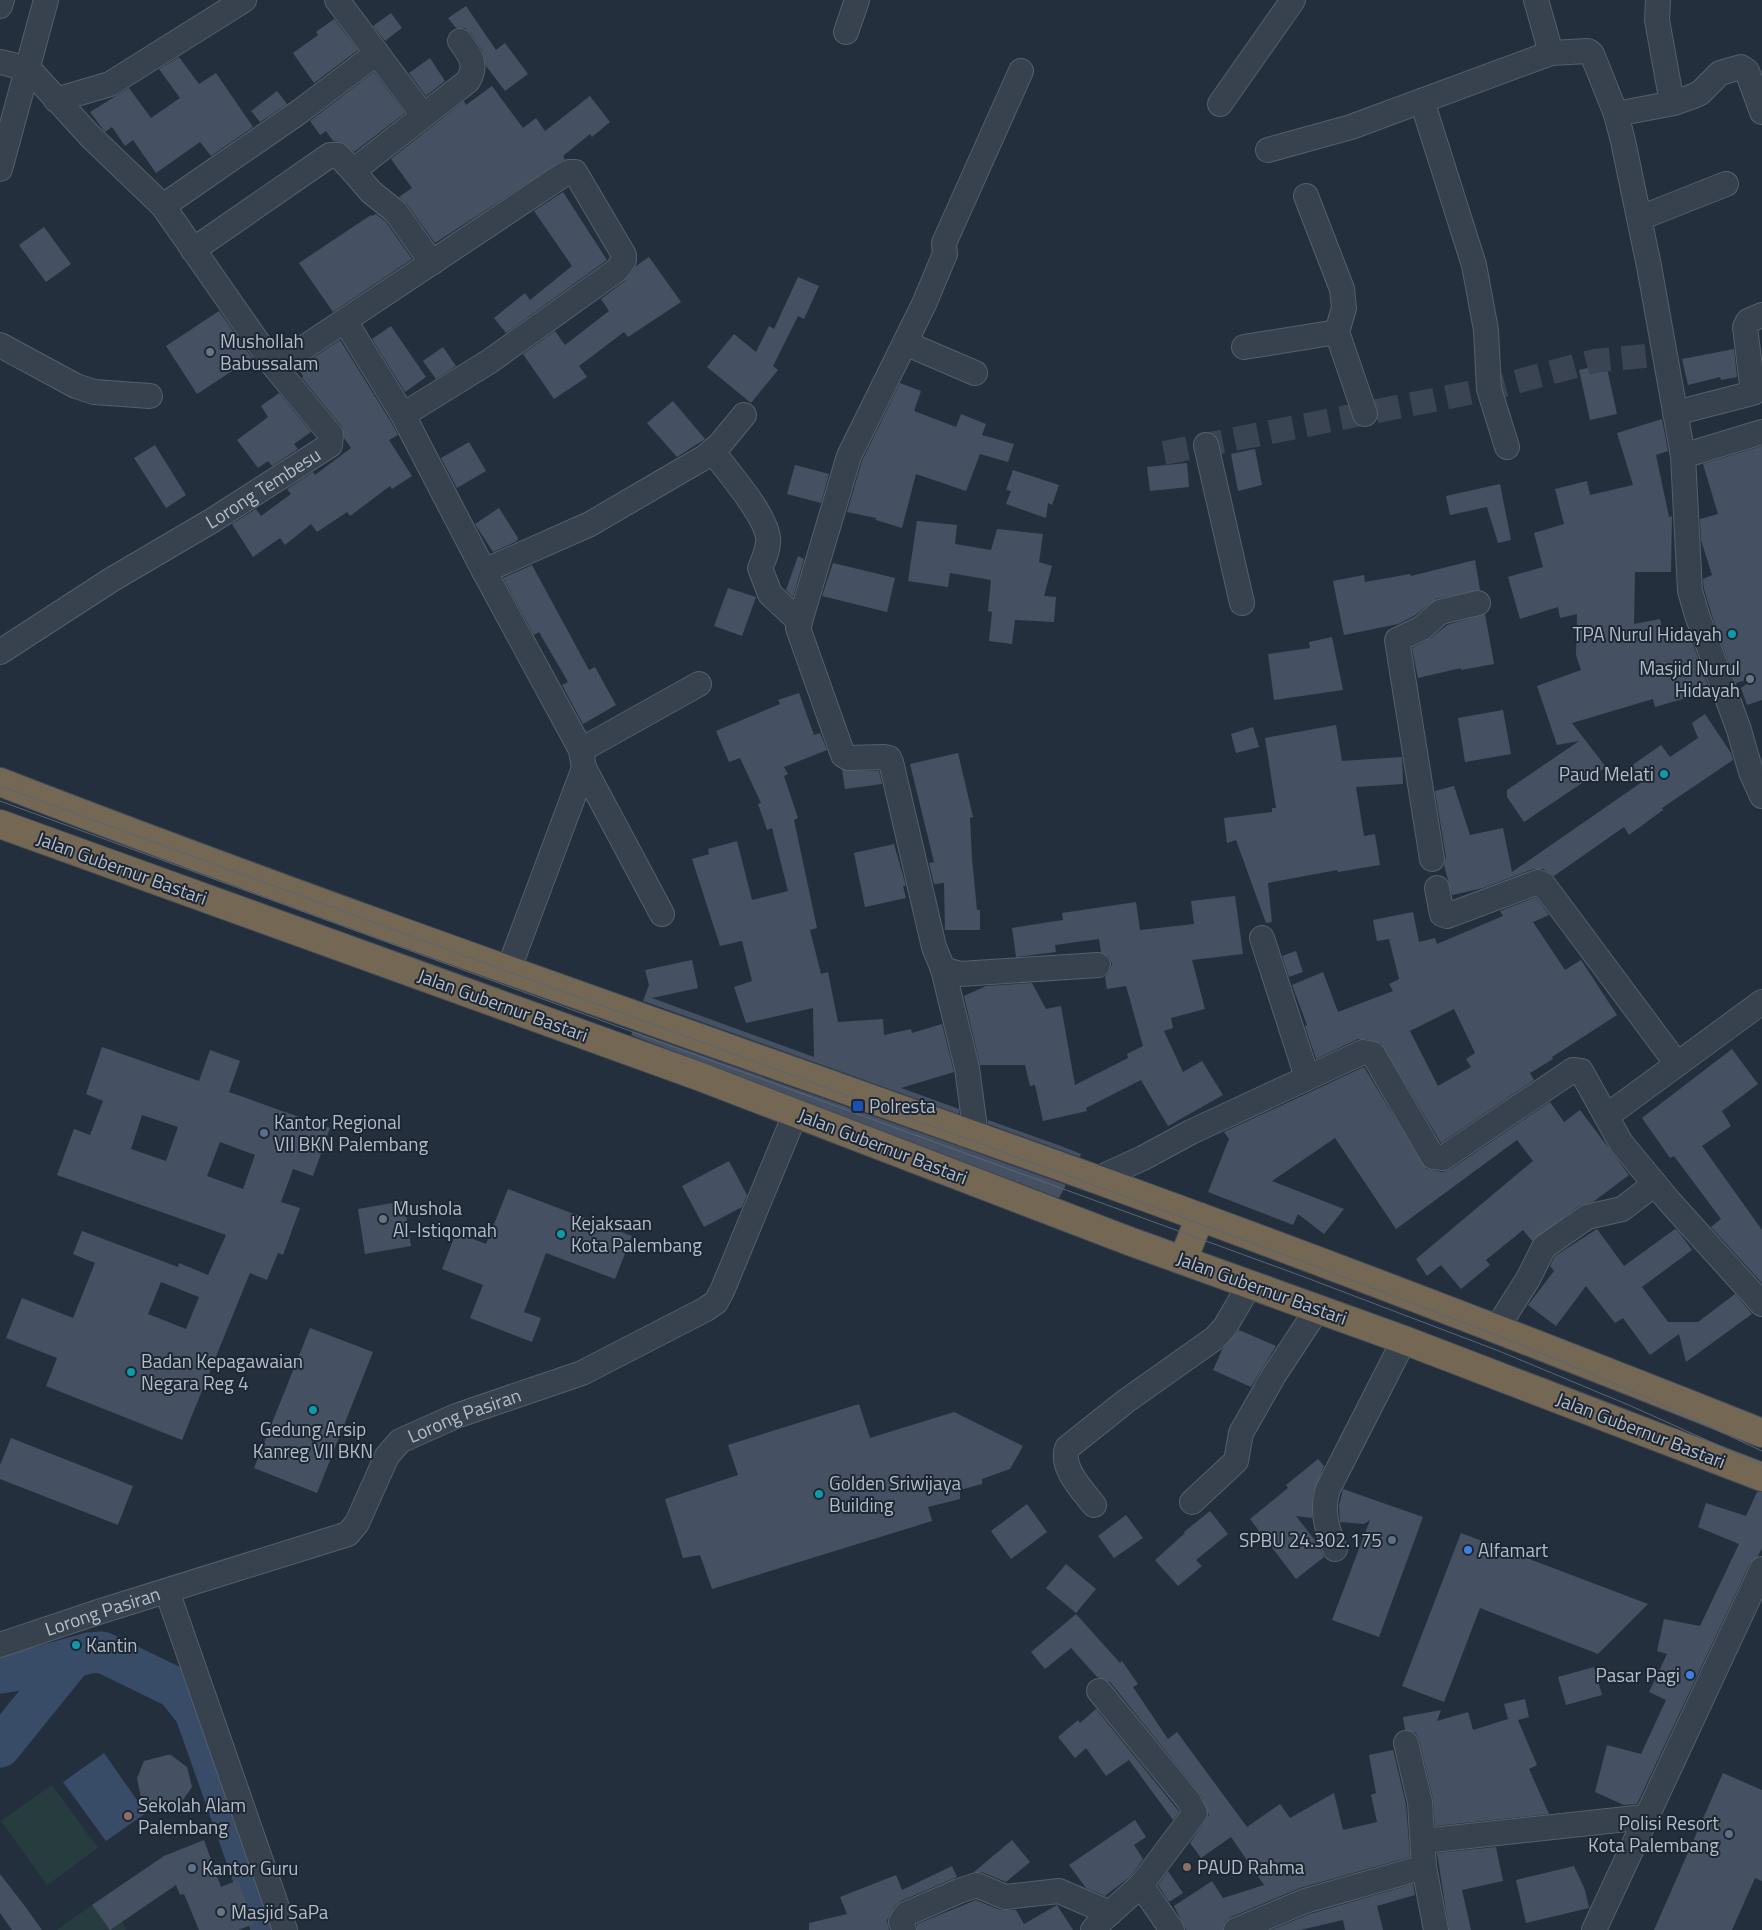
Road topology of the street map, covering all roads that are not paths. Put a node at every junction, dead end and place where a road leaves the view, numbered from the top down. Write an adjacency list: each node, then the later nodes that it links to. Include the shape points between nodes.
1 (2, 0): 9 (street)
2 (46, 0): 15 (street)
3 (244, 0): 17 (street, via 110,84)
4 (337, 0): 12 (street)
5 (857, 0): 10 (street)
6 (1293, 0): 20 (street)
7 (1536, 0): 13 (street)
8 (1658, 0): 19 (street, via 1657,20)
9 (0, 6)
10 (846, 32)
11 (460, 40): 23 (street, via 474,60 473,72 468,81)
12 (377, 53): 23 (street); 29 (street, via 299,112)
13 (1552, 53): 18 (street); 22 (street, via 1588,51 1592,54)
14 (0, 62): 15 (street)
15 (29, 69): 17 (street); 25 (street)
16 (1021, 71): 36 (street, via 944,242 945,254)
17 (56, 100): 29 (street)
18 (1422, 101): 24 (street, via 1351,127); 48 (street, via 1474,265 1486,330 1489,389)
19 (1672, 103): 21 (street, via 1700,93 1720,73 1740,67 1747,71); 22 (street)
20 (1220, 104)
21 (1762, 112)
22 (1616, 114): 30 (street)
23 (423, 115): 26 (street)
24 (1268, 150)
25 (0, 169)
26 (353, 171): 31 (street, via 338,155 330,155); 32 (street, via 371,192 396,212)
27 (1726, 184): 30 (street)
28 (1306, 196): 35 (street, via 1342,289 1344,308)
29 (163, 206): 31 (street)
30 (1640, 218): 42 (street)
31 (193, 250): 39 (street)
32 (432, 263): 34 (street); 44 (street, via 571,172 578,174 624,255 622,263 611,274 490,361)
33 (1762, 315): 42 (street, via 1748,321 1744,327 1753,393)
34 (345, 321): 39 (street); 44 (street)
35 (1338, 332): 38 (street); 43 (street)
36 (905, 343): 40 (street); 54 (street, via 849,456)
37 (0, 345): 41 (street, via 85,389)
38 (1244, 347)
39 (275, 368): 55 (street, Lorong Tembesu, via 331,435 330,445)
40 (975, 373)
41 (150, 396)
42 (1675, 413): 50 (street)
43 (1365, 414)
44 (403, 415): 51 (street)
45 (744, 415): 49 (street)
46 (1762, 432): 50 (street)
47 (1206, 445): 52 (street)
48 (1507, 447)
49 (712, 451): 51 (street, via 590,524); 54 (street, via 744,492 766,531 768,547 760,568 770,594)
50 (1684, 456): 59 (street, via 1690,591)
51 (484, 571): 57 (street)
52 (1242, 603)
53 (1478, 603): 62 (street, via 1440,612 1422,628 1397,640)
54 (800, 622): 68 (street, via 798,628 843,755 848,758 884,757 891,762 934,947)
55 (0, 652)
56 (698, 684): 57 (street)
57 (583, 759): 65 (street); 69 (street)
58 (0, 782): 61 (highway, Jalan Gubernur Bastari)
59 (1762, 796)
60 (0, 824): 63 (highway, Jalan Gubernur Bastari)
61 (161, 844): 63 (highway); 69 (highway, Jalan Gubernur Bastari)
62 (1432, 859)
63 (148, 877): 73 (highway, Jalan Gubernur Bastari)
64 (1437, 888): 71 (street, via 1440,910 1447,916 1538,882 1543,884)
65 (662, 914)
66 (1262, 938): 72 (street)
67 (1098, 965): 68 (street, via 960,974)
68 (943, 969): 75 (street, via 967,1068)
69 (508, 971): 75 (highway, Jalan Gubernur Bastari)
70 (1762, 1002): 71 (street)
71 (1677, 1064): 74 (street)
72 (1307, 1077): 74 (street, via 1363,1052 1373,1054 1433,1157 1438,1159 1573,1070 1582,1071); 76 (street)
73 (796, 1112): 79 (highway, Jalan Gubernur Bastari); 91 (street, Lorong Pasiran, via 716,1302 582,1373 456,1416 400,1441 387,1456 357,1523 348,1534)
74 (1608, 1115): 77 (street, via 1621,1143)
75 (976, 1136): 76 (highway, Jalan Gubernur Bastari)
76 (1097, 1179): 78 (highway, Jalan Gubernur Bastari)
77 (1655, 1184): 81 (street); 83 (street, via 1622,1209 1587,1217 1544,1247)
78 (1200, 1217): 79 (highway); 83 (highway, Jalan Gubernur Bastari)
79 (1183, 1260): 80 (highway, Jalan Gubernur Bastari)
80 (1250, 1284): 82 (highway, Jalan Gubernur Bastari); 88 (street, via 1215,1338 1126,1401 1067,1448 1066,1464)
81 (1762, 1304)
82 (1318, 1308): 84 (highway, Jalan Gubernur Bastari); 87 (street, via 1241,1433 1236,1461)
83 (1497, 1328): 85 (highway, Jalan Gubernur Bastari)
84 (1404, 1340): 86 (highway, Jalan Gubernur Bastari); 89 (street, via 1324,1501 1326,1526)
85 (1762, 1433)
86 (1762, 1477)
87 (1192, 1502)
88 (1094, 1505)
89 (1335, 1550)
90 (1762, 1569): 95 (street)
91 (167, 1591): 92 (street, Lorong Pasiran); 101 (street)
92 (0, 1645)
93 (1099, 1691): 98 (street, via 1195,1810)
94 (1406, 1743): 96 (street, via 1420,1802)
95 (1645, 1817): 96 (street); 107 (street)
96 (1422, 1841): 97 (street)
97 (1424, 1867): 100 (street, via 1305,1901); 106 (street)
98 (1142, 1886): 99 (street); 104 (street)
99 (1110, 1913): 102 (street, via 1058,1891 1005,1897 976,1885 906,1914 901,1922); 103 (street)
100 (1268, 1923): 105 (street)
101 (285, 1930)
102 (904, 1930)
103 (1093, 1930)
104 (1172, 1930)
105 (1236, 1930)
106 (1436, 1930)
107 (1594, 1930)

